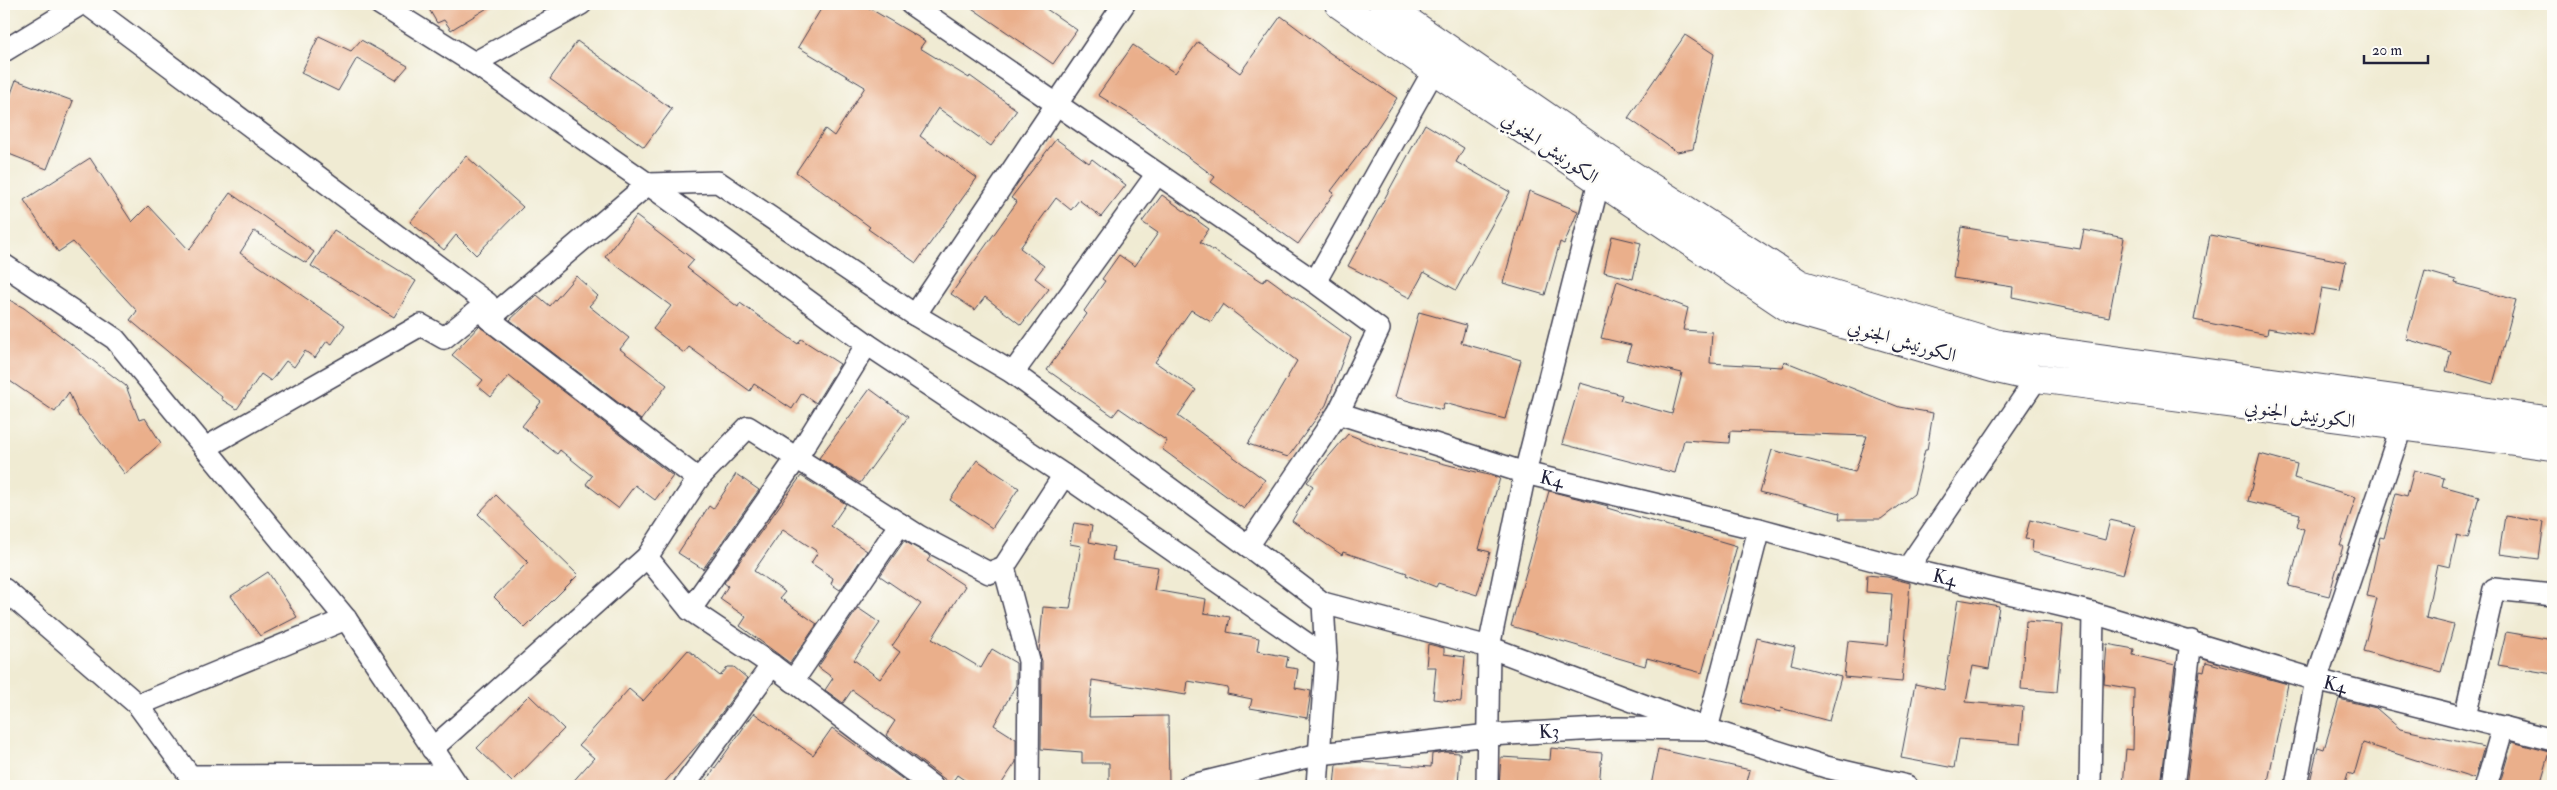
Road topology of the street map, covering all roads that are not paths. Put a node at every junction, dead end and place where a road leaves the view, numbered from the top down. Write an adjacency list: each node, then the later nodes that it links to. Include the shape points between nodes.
1 (81, 4): 9 (street)
2 (87, 4): 18 (street)
3 (380, 4): 10 (street)
4 (581, 4): 10 (street)
5 (911, 4): 12 (street)
6 (1124, 4): 12 (street)
7 (1339, 4): 11 (main road, الكورنيش الجنوبي)
8 (1383, 4): 24 (main road, الكورنيش الجنوبي, via 1618,166 1800,284 1998,344)
9 (4, 51)
10 (474, 63): 15 (street)
11 (1434, 70): 14 (main road, الكورنيش الجنوبي); 17 (street)
12 (1058, 105): 13 (street); 19 (street)
13 (1158, 174): 17 (street); 21 (street)
14 (1599, 181): 22 (main road, الكورنيش الجنوبي, via 1791,308); 29 (street)
15 (648, 184): 18 (street); 19 (street, via 718,182); 20 (street)
16 (4, 265): 27 (street, via 115,339)
17 (1316, 282): 23 (street, via 1378,329)
18 (488, 311): 27 (street, via 444,338 421,325); 31 (street)
19 (915, 315): 21 (street)
20 (867, 344): 28 (street); 30 (street)
21 (1013, 373): 34 (street)
22 (2037, 378): 25 (main road, الكورنيش الجنوبي); 37 (street)
23 (1338, 413): 29 (street, K4); 34 (street)
24 (2553, 421)
25 (2402, 428): 26 (main road, الكورنيش الجنوبي); 48 (street)
26 (2553, 446)
27 (205, 448): 43 (street)
28 (796, 459): 31 (street, via 748,428); 32 (street); 41 (street)
29 (1525, 473): 33 (street, K4); 45 (street)
30 (1064, 475): 36 (street); 46 (street)
31 (698, 478): 35 (street)
32 (900, 524): 36 (street, via 988,572); 49 (street)
33 (1759, 529): 37 (street, K4); 53 (street)
34 (1248, 546): 40 (street)
35 (647, 557): 41 (street); 56 (street)
36 (1004, 568): 63 (street, via 1029,661)
37 (1907, 569): 42 (street, K4)
38 (4, 589): 50 (street)
39 (2553, 595): 51 (street, via 2494,589)
40 (1323, 603): 45 (street); 46 (street)
41 (690, 610): 47 (street)
42 (2093, 613): 44 (street, K4); 68 (street)
43 (346, 618): 50 (street); 56 (street)
44 (2191, 641): 48 (street, K4); 69 (street)
45 (1489, 647): 53 (street); 54 (street)
46 (1326, 656): 57 (street)
47 (772, 665): 49 (street); 61 (street)
48 (2316, 680): 51 (street, K4); 70 (street)
49 (793, 681): 62 (street)
50 (138, 705): 60 (street)
51 (2465, 717): 52 (street, K4)
52 (2503, 727): 55 (street, K4); 71 (street)
53 (1707, 729): 54 (street, K3, via 1616,728); 58 (street, K3)
54 (1489, 735): 57 (street, K3); 66 (street)
55 (2553, 740)
56 (432, 750): 59 (street)
57 (1319, 754): 64 (street, K3); 65 (street)
58 (1825, 776): 67 (street, K3)
59 (453, 780): 60 (street)
60 (192, 781)
61 (684, 786)
62 (932, 786)
63 (1028, 786)
64 (1189, 786)
65 (1317, 786)
66 (1487, 786)
67 (1907, 786)
68 (2090, 786)
69 (2173, 786)
70 (2296, 786)
71 (2486, 786)

